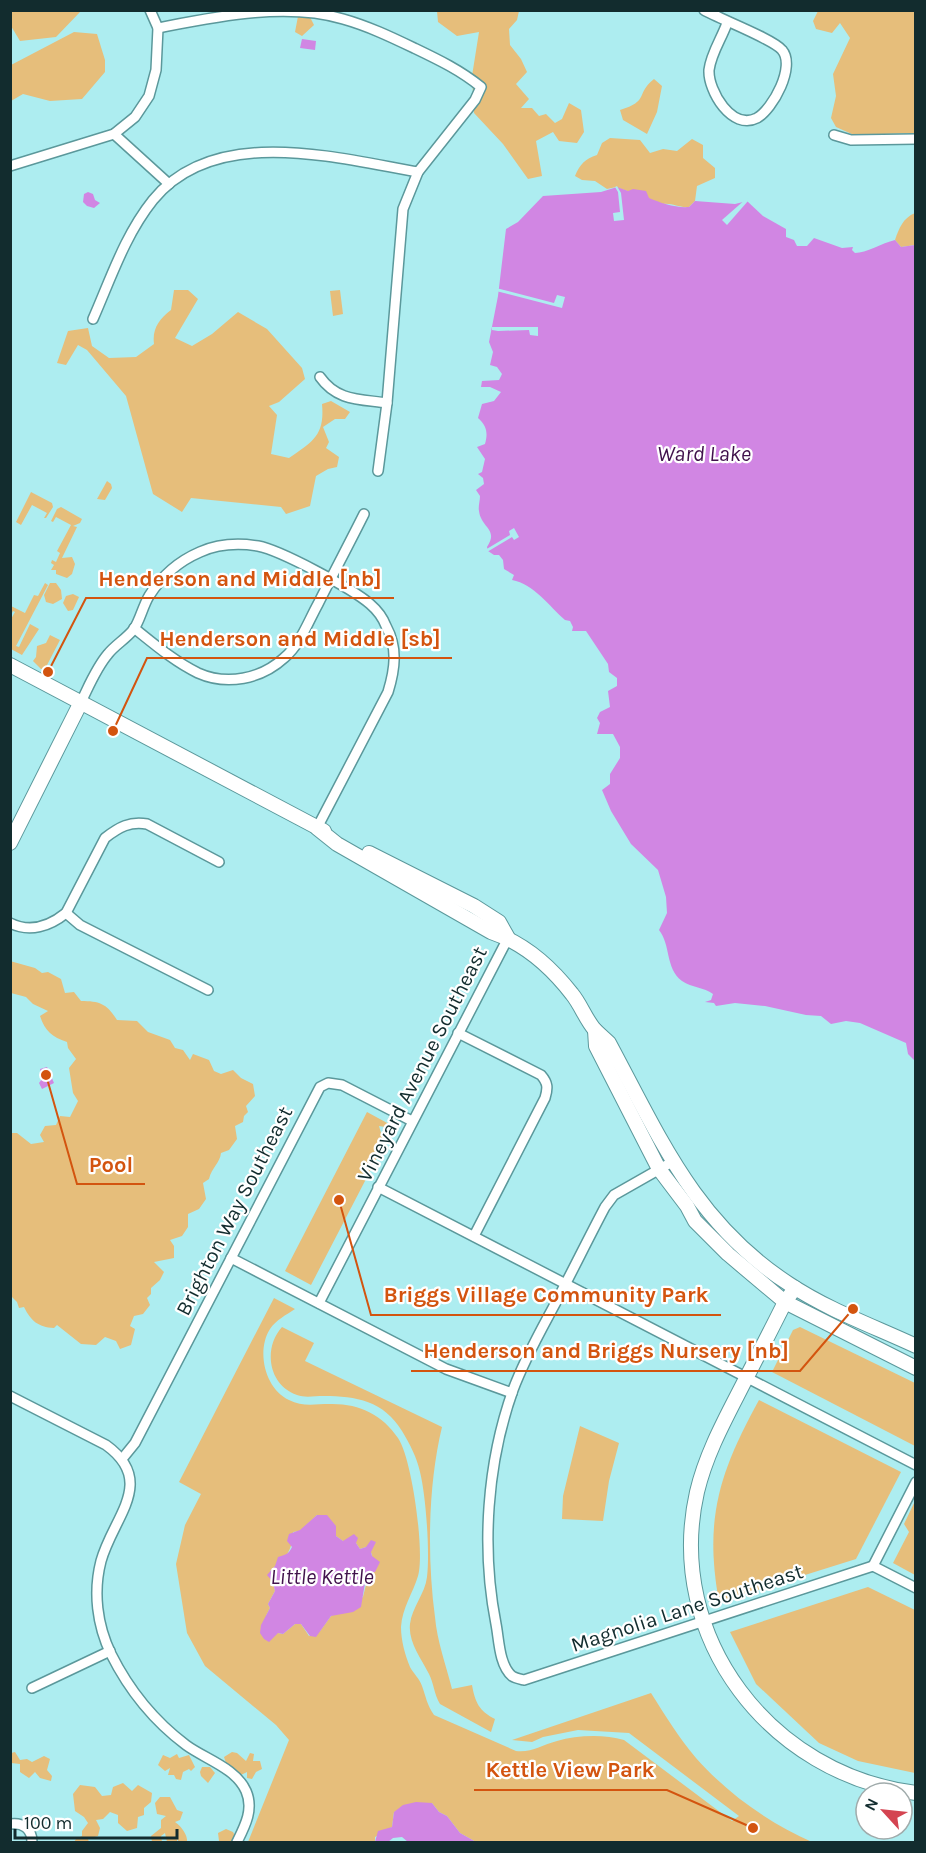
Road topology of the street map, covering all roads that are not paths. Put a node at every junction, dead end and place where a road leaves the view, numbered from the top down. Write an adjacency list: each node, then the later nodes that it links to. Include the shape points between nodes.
1 (150, 10): 4 (street)
2 (704, 10): 3 (street)
3 (727, 22): 3 (street, via 768,41 782,50 788,61 786,76 764,112 756,118 732,115 722,106 710,81 713,55)
4 (158, 28): 5 (street, via 156,70 149,96 135,117); 9 (street, via 222,16 303,12 341,18 386,34 461,71 481,87)
5 (114, 134): 8 (street); 10 (street)
6 (834, 135): 7 (street, via 851,140)
7 (915, 139)
8 (10, 166)
9 (418, 172): 10 (street, via 309,153 257,153 209,162); 13 (street, via 403,209)
10 (169, 184): 11 (street, via 154,199 126,242)
11 (93, 319)
12 (320, 377): 13 (street, via 327,388 344,397)
13 (387, 403): 14 (street)
14 (378, 471)
15 (364, 514): 16 (street)
16 (330, 579): 17 (street, via 260,546 213,548 166,574 150,595); 17 (street, via 285,658 246,679 200,674); 20 (street, via 370,603 387,627 395,656 388,692)
17 (134, 628): 19 (street, via 99,666)
18 (10, 665): 19 (main road)
19 (81, 702): 20 (main road); 21 (main road)
20 (317, 828): 25 (main road, via 357,856)
21 (10, 843)
22 (219, 862): 23 (street, via 147,824 126,824 105,838)
23 (66, 913): 24 (street, via 36,929); 26 (street, via 80,925)
24 (10, 924)
25 (508, 938): 27 (main road, via 549,969 573,995); 28 (street, Vineyard Avenue Southeast)
26 (208, 990)
27 (595, 1030): 30 (main road, via 609,1043); 31 (main road, via 596,1046)
28 (458, 1033): 29 (street, Vineyard Avenue Southeast); 33 (street, via 541,1075 548,1089)
29 (412, 1121): 32 (street, Vineyard Avenue Southeast); 34 (street, Brighton Way Southeast, via 342,1085 327,1083 320,1087)
30 (672, 1162): 31 (street); 36 (main road, via 703,1206 734,1240)
31 (659, 1169): 35 (street, via 614,1195); 37 (main road, via 695,1221)
32 (378, 1187): 33 (street); 38 (street, Vineyard Avenue Southeast)
33 (474, 1236): 35 (street)
34 (231, 1258): 38 (street); 44 (street, Brighton Way Southeast, via 135,1443)
35 (566, 1284): 41 (street); 42 (street)
36 (795, 1288): 37 (main road); 39 (main road)
37 (785, 1302): 40 (main road); 41 (main road)
38 (319, 1303): 42 (street, via 460,1375)
39 (915, 1346)
40 (915, 1368)
41 (747, 1377): 45 (street); 49 (main road, via 717,1435 696,1495 692,1550)
42 (512, 1393): 49 (street, Magnolia Lane Southeast, via 494,1469 488,1524 493,1609 506,1668 513,1677 524,1680)
43 (10, 1396): 44 (street, via 106,1445)
44 (122, 1459): 50 (street, via 131,1482 129,1500 105,1550 97,1584 100,1621)
45 (915, 1465)
46 (915, 1482): 47 (street)
47 (873, 1566): 48 (street); 49 (street, Magnolia Lane Southeast)
48 (915, 1588)
49 (704, 1621): 52 (main road, via 732,1681 765,1723 788,1742 847,1776 882,1788)
50 (110, 1650): 51 (street); 55 (street, via 134,1692 156,1719 199,1755 238,1779 245,1789 249,1803 247,1822)
51 (32, 1688)
52 (915, 1793)
53 (10, 1824): 54 (street, via 25,1826)
54 (32, 1842)
55 (237, 1842)

